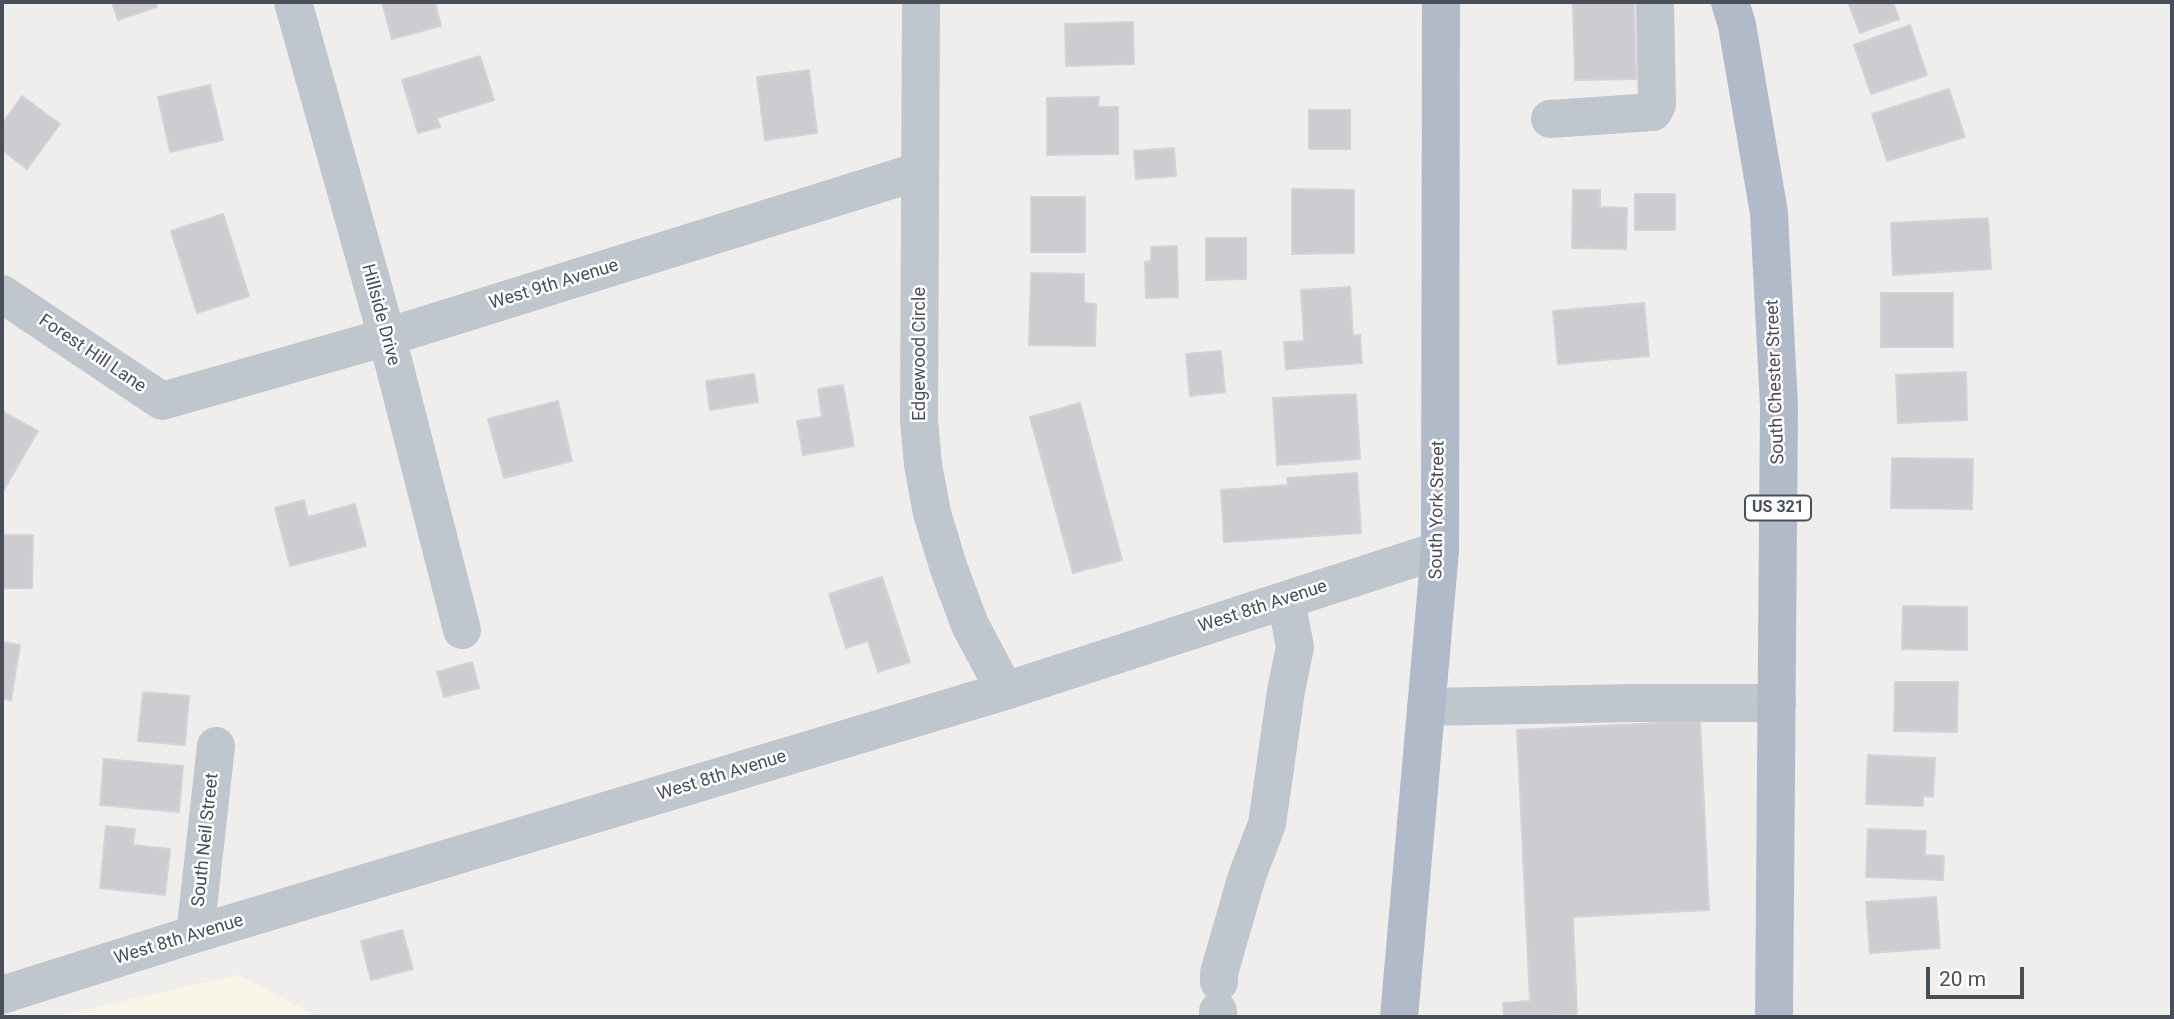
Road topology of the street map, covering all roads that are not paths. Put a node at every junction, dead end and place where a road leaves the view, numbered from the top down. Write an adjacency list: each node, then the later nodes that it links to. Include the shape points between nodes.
1 (293, 2): 9 (street, Hillside Drive)
2 (921, 2): 7 (street, Edgewood Circle)
3 (1441, 2): 11 (main road, South York Street)
4 (1655, 2): 6 (street, via 1657,105 1653,112)
5 (1730, 2): 15 (main road, South Chester Street / US 321, via 1769,213 1779,406)
6 (1550, 119)
7 (920, 171): 9 (street, West 9th Avenue); 14 (street, Edgewood Circle, via 919,420 923,465 949,569 970,625)
8 (2, 294): 10 (street, Forest Hill Lane, via 162,401)
9 (387, 337): 10 (street, West 9th Avenue); 13 (street, Hillside Drive)
10 (186, 394)
11 (1440, 550): 12 (street, West 8th Avenue); 16 (main road, South York Street)
12 (1286, 600): 14 (street, West 8th Avenue); 20 (street, via 1295,647 1267,824 1219,973)
13 (462, 630)
14 (1005, 691): 18 (street, West 8th Avenue)
15 (1777, 703): 16 (street); 22 (main road, South Chester Street / US 321)
16 (1426, 707): 21 (main road, South York Street)
17 (216, 746): 18 (street, South Neil Street)
18 (195, 934): 19 (street, West 8th Avenue)
19 (2, 995)
20 (1218, 1003)
21 (1399, 1017)
22 (1773, 1017)

